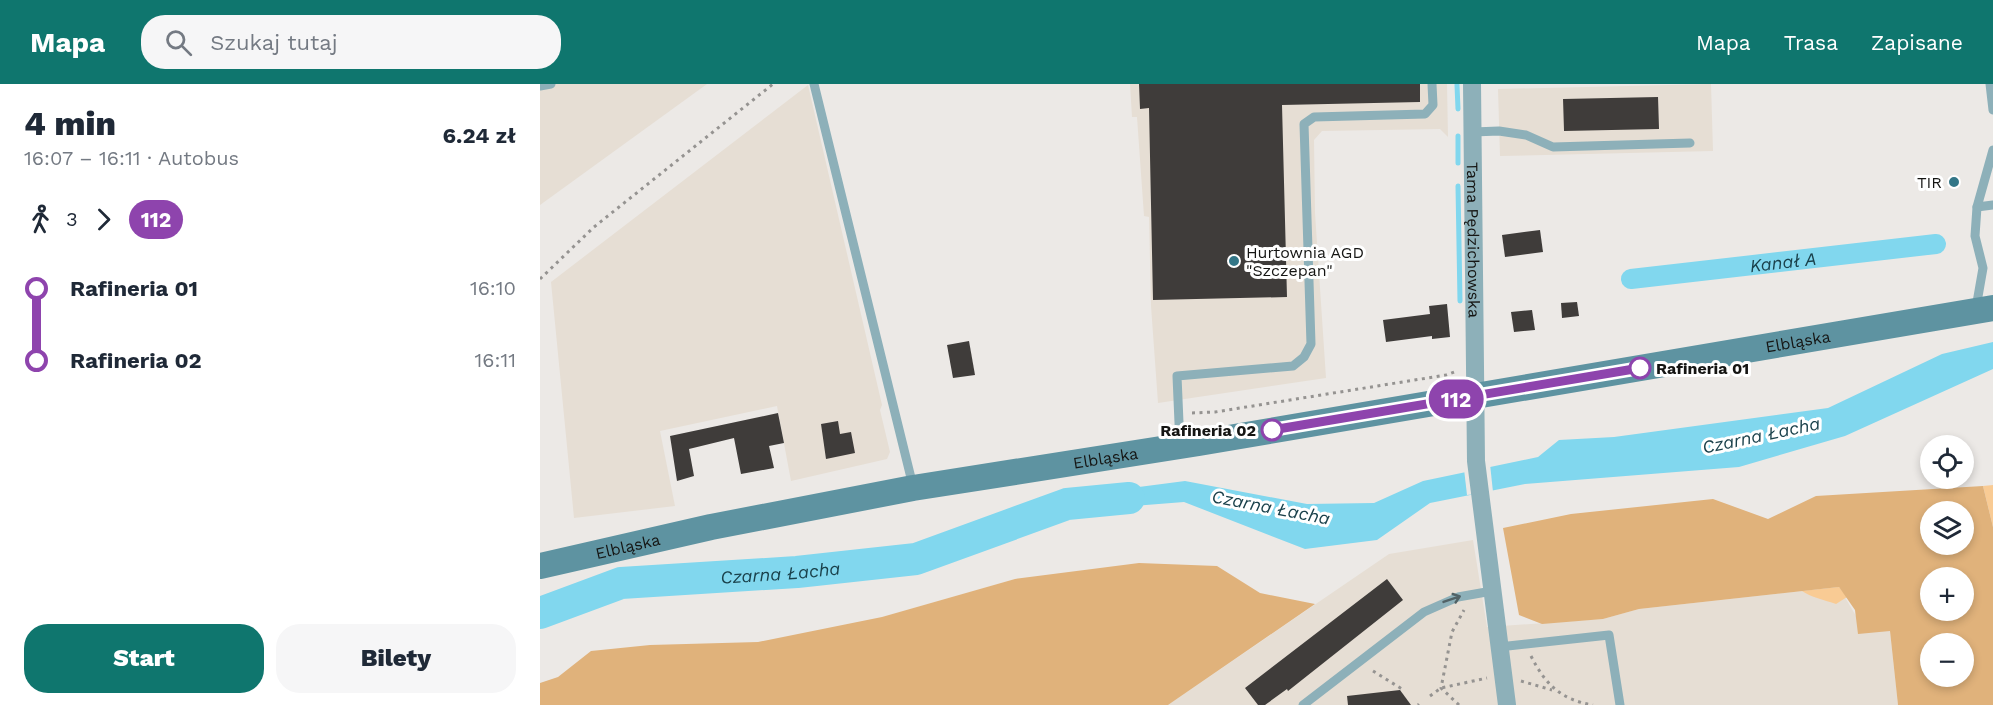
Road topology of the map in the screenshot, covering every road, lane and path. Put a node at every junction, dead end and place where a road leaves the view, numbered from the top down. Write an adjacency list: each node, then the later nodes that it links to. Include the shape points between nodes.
1 (551, 84): 7 (lane)
2 (773, 84): 14 (path, via 594,227)
3 (814, 84): 20 (lane)
4 (1432, 84): 18 (lane, via 1433,105 1425,114 1314,117 1304,124 1311,344 1293,366 1177,376)
5 (1472, 84): 9 (street, Tama Pędzichowska)
6 (1990, 84): 8 (lane)
7 (540, 87)
8 (1993, 110)
9 (1473, 132): 10 (lane, via 1526,135 1553,147); 17 (street, Tama Pędzichowska)
10 (1690, 144)
11 (1993, 150): 13 (lane)
12 (1993, 205): 13 (lane)
13 (1977, 207): 15 (lane, via 1975,236 1983,268)
14 (540, 279)
15 (1984, 309): 17 (main road, Elbląska)
16 (1410, 383): 18 (path, via 1215,412)
17 (1476, 395): 19 (main road, Elbląska); 22 (street, Tama Pędzichowska, via 1476,460)
18 (1179, 412): 19 (lane)
19 (1180, 446): 20 (main road, Elbląska)
20 (913, 488): 21 (main road, Elbląska, via 711,527)
21 (540, 566)
22 (1492, 591): 24 (street, Tama Pędzichowska); 34 (lane, one-way to 22, via 1424,612 1458,597)
23 (1470, 605): 30 (path, via 1461,613 1452,632)
24 (1499, 647): 36 (street, Tama Pędzichowska); 38 (lane, via 1609,635)
25 (1531, 656): 31 (path)
26 (1372, 671): 29 (path)
27 (1488, 678): 30 (path)
28 (1514, 680): 31 (path)
29 (1402, 688)
30 (1441, 688): 32 (path); 35 (path)
31 (1553, 690): 33 (path)
32 (1430, 696)
33 (1576, 703): 37 (path)
34 (1303, 705)
35 (1460, 705)
36 (1507, 705)
37 (1593, 705)
38 (1620, 705)

